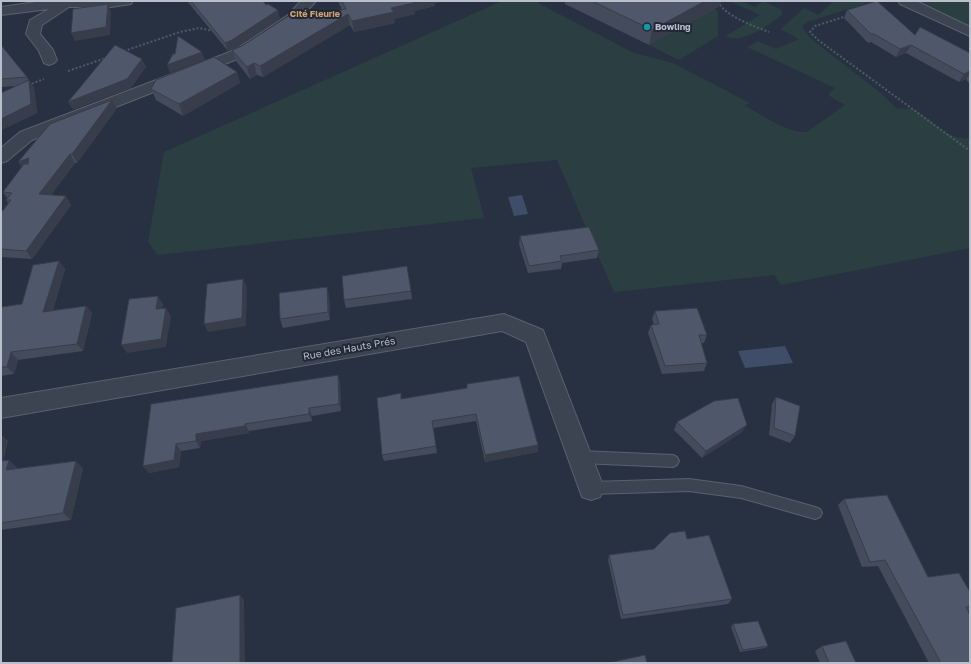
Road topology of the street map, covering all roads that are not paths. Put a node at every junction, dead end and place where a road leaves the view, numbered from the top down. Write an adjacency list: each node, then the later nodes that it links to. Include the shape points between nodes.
1 (126, 1): 4 (street, via 98,4)
2 (309, 1): 8 (street, via 293,18 240,52 26,136)
3 (905, 1): 6 (street)
4 (67, 3): 5 (street); 7 (street, via 35,23 33,34 46,50)
5 (1, 11)
6 (970, 32)
7 (49, 60)
8 (1, 157)
9 (1, 408): 10 (street, Rue des Hauts Prés, via 504,322 535,336)
10 (580, 457): 11 (lane); 12 (street, Rue des Hauts Prés)
11 (673, 461)
12 (591, 488): 13 (lane, via 689,485 741,492)
13 (814, 513)

